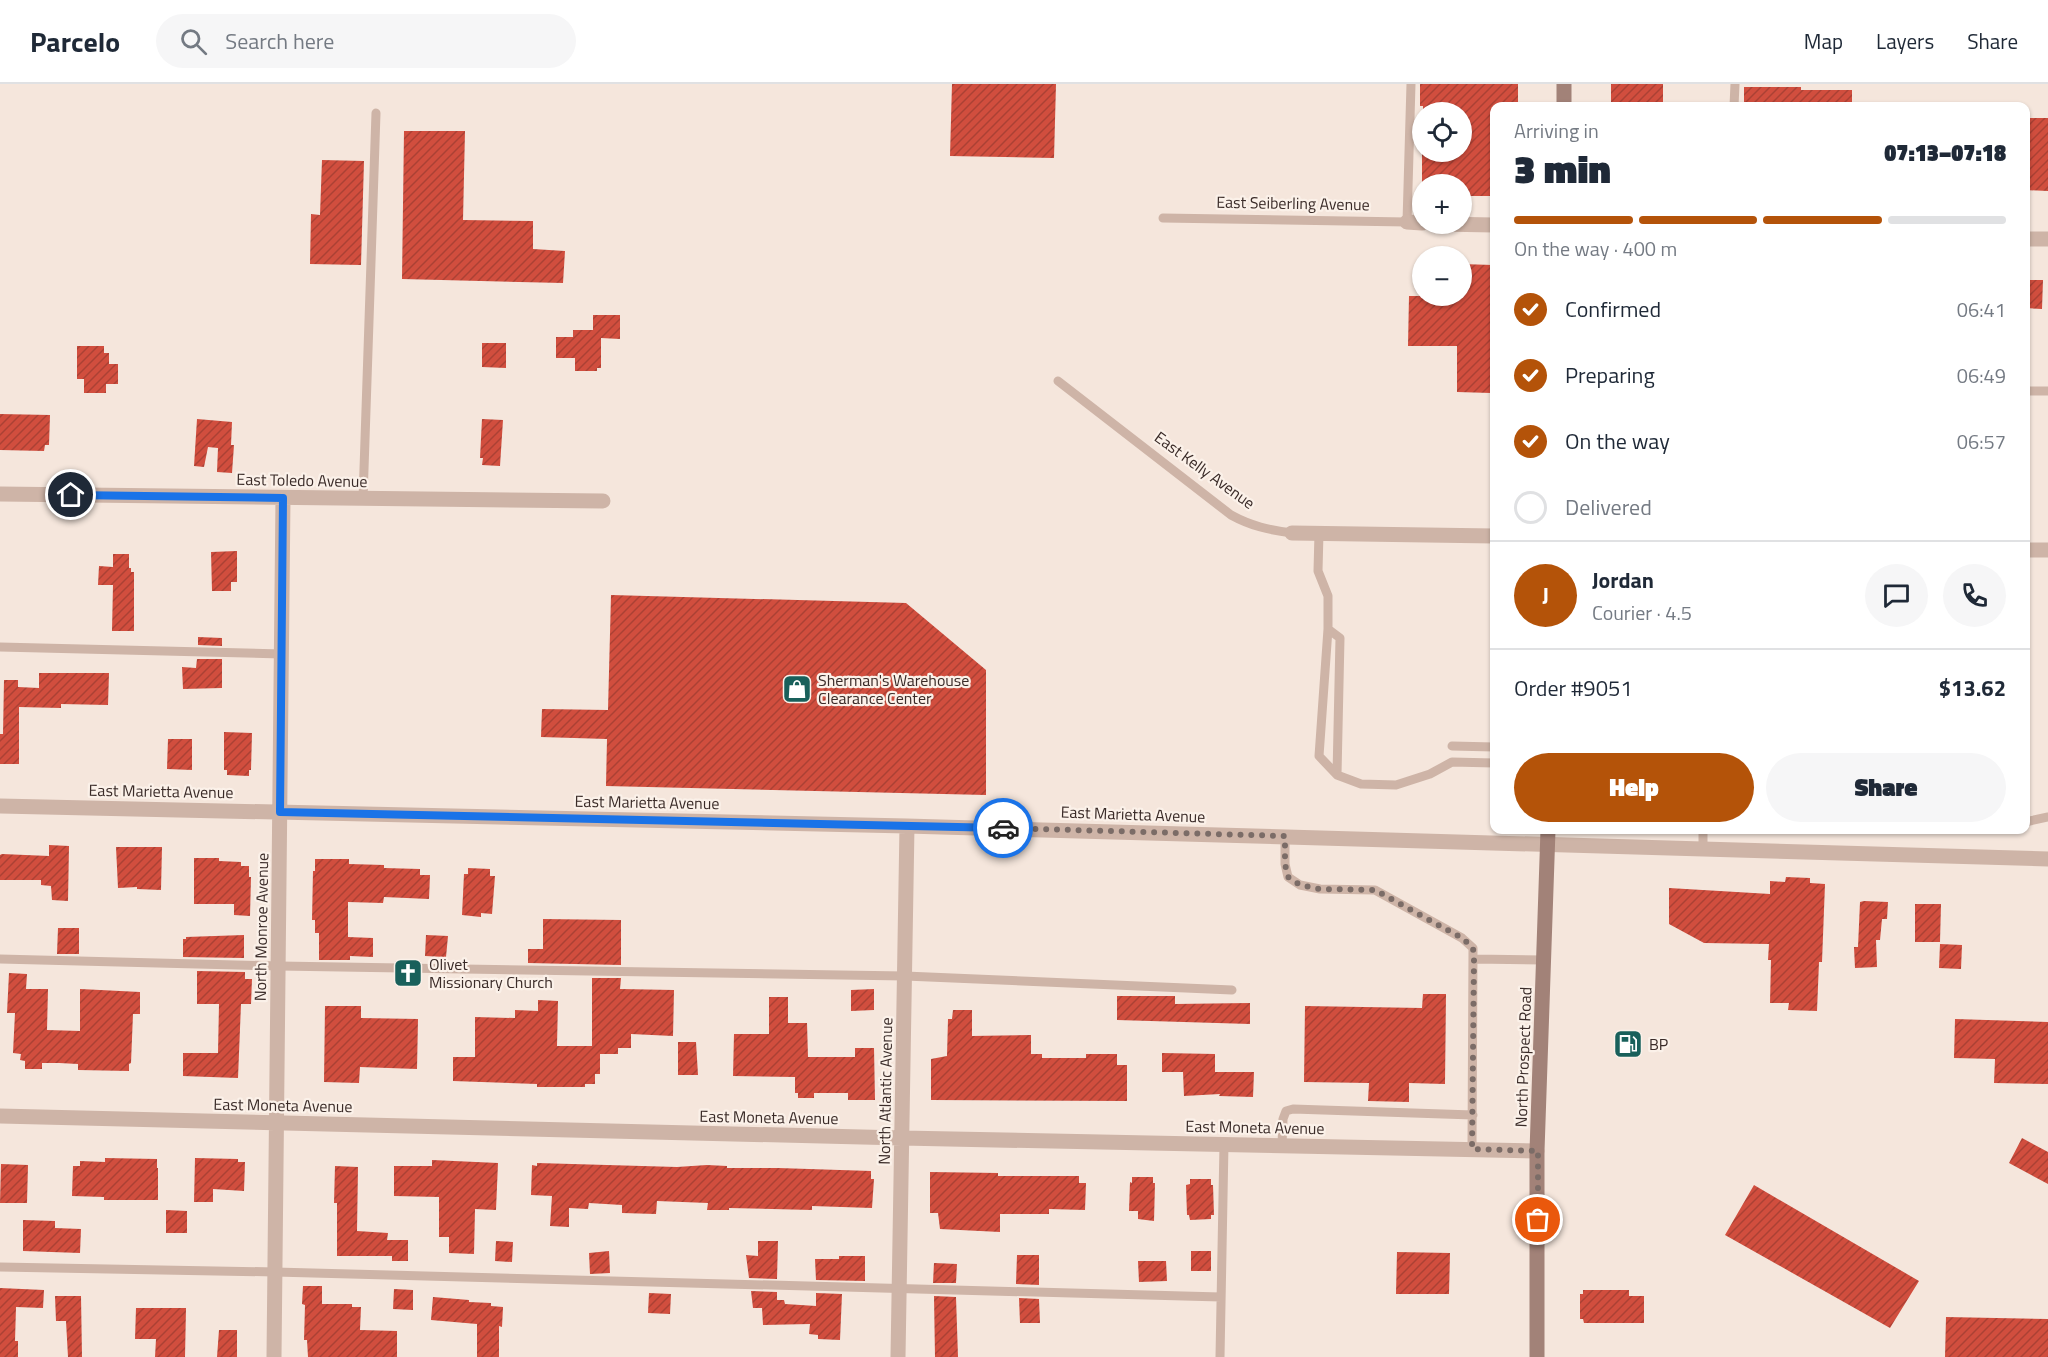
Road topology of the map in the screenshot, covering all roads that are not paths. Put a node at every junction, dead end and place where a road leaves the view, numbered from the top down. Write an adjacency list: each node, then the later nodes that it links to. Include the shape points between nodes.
1 (1411, 84): 7 (lane)
2 (1564, 84): 4 (main road)
3 (1735, 84): 5 (lane)
4 (1564, 102)
5 (1734, 102)
6 (376, 113): 19 (lane)
7 (1414, 174)
8 (1163, 218): 9 (lane, East Seiberling Avenue)
9 (1412, 223)
10 (1472, 225): 11 (street)
11 (1490, 225)
12 (2030, 239): 13 (street)
13 (2048, 239)
14 (1058, 381): 21 (lane, East Kelly Avenue, via 1231,515 1247,524)
15 (2030, 391): 16 (lane)
16 (2048, 391)
17 (0, 494): 18 (street, East Toledo Avenue)
18 (283, 498): 19 (street, East Toledo Avenue); 28 (street, North Monroe Avenue)
19 (363, 499): 20 (street, East Toledo Avenue)
20 (603, 501)
21 (1292, 533): 22 (street, East Kelly Avenue)
22 (1319, 533): 23 (street, East Kelly Avenue); 26 (lane, via 1318,571 1328,596)
23 (1490, 536)
24 (2030, 550): 25 (street)
25 (2048, 550)
26 (1328, 628): 32 (lane, via 1340,638); 32 (lane, via 1319,756)
27 (0, 647): 28 (lane)
28 (282, 654): 34 (street, North Monroe Avenue)
29 (1452, 746): 30 (lane)
30 (1490, 747)
31 (1490, 764): 32 (lane, via 1452,762 1396,785 1361,784)
32 (1337, 775)
33 (0, 806): 34 (street, East Marietta Avenue)
34 (280, 812): 37 (street, East Marietta Avenue); 46 (street, North Monroe Avenue)
35 (2048, 817): 36 (lane)
36 (2030, 821)
37 (908, 826): 39 (street, East Marietta Avenue); 47 (street, North Atlantic Avenue)
38 (1703, 834): 41 (lane)
39 (1285, 836): 40 (street, East Marietta Avenue); 44 (lane, via 1288,877 1300,885 1375,890 1462,938 1473,948)
40 (1548, 837): 41 (street, East Marietta Avenue); 45 (main road, North Prospect Road)
41 (1702, 848): 42 (street, East Marietta Avenue)
42 (2048, 859)
43 (0, 959): 46 (lane)
44 (1474, 959): 45 (lane); 49 (lane)
45 (1544, 960): 56 (main road, North Prospect Road)
46 (279, 966): 47 (lane); 51 (street, North Monroe Avenue)
47 (905, 976): 48 (lane); 52 (street, North Atlantic Avenue)
48 (1232, 990)
49 (1473, 1115): 54 (lane, via 1293,1109 1286,1111 1283,1119); 55 (lane)
50 (0, 1116): 51 (street, East Moneta Avenue)
51 (277, 1122): 52 (street, East Moneta Avenue); 58 (street, North Monroe Avenue)
52 (902, 1138): 53 (street, East Moneta Avenue); 59 (street, North Atlantic Avenue)
53 (1224, 1144): 54 (street, East Moneta Avenue); 60 (lane)
54 (1282, 1146): 55 (street, East Moneta Avenue)
55 (1472, 1149): 56 (street, East Moneta Avenue)
56 (1538, 1151): 64 (main road, North Prospect Road)
57 (0, 1267): 58 (lane)
58 (275, 1272): 59 (lane); 61 (street, North Monroe Avenue)
59 (898, 1288): 60 (lane); 62 (street, North Atlantic Avenue)
60 (1221, 1297): 63 (lane)
61 (274, 1357)
62 (898, 1357)
63 (1220, 1357)
64 (1537, 1357)

